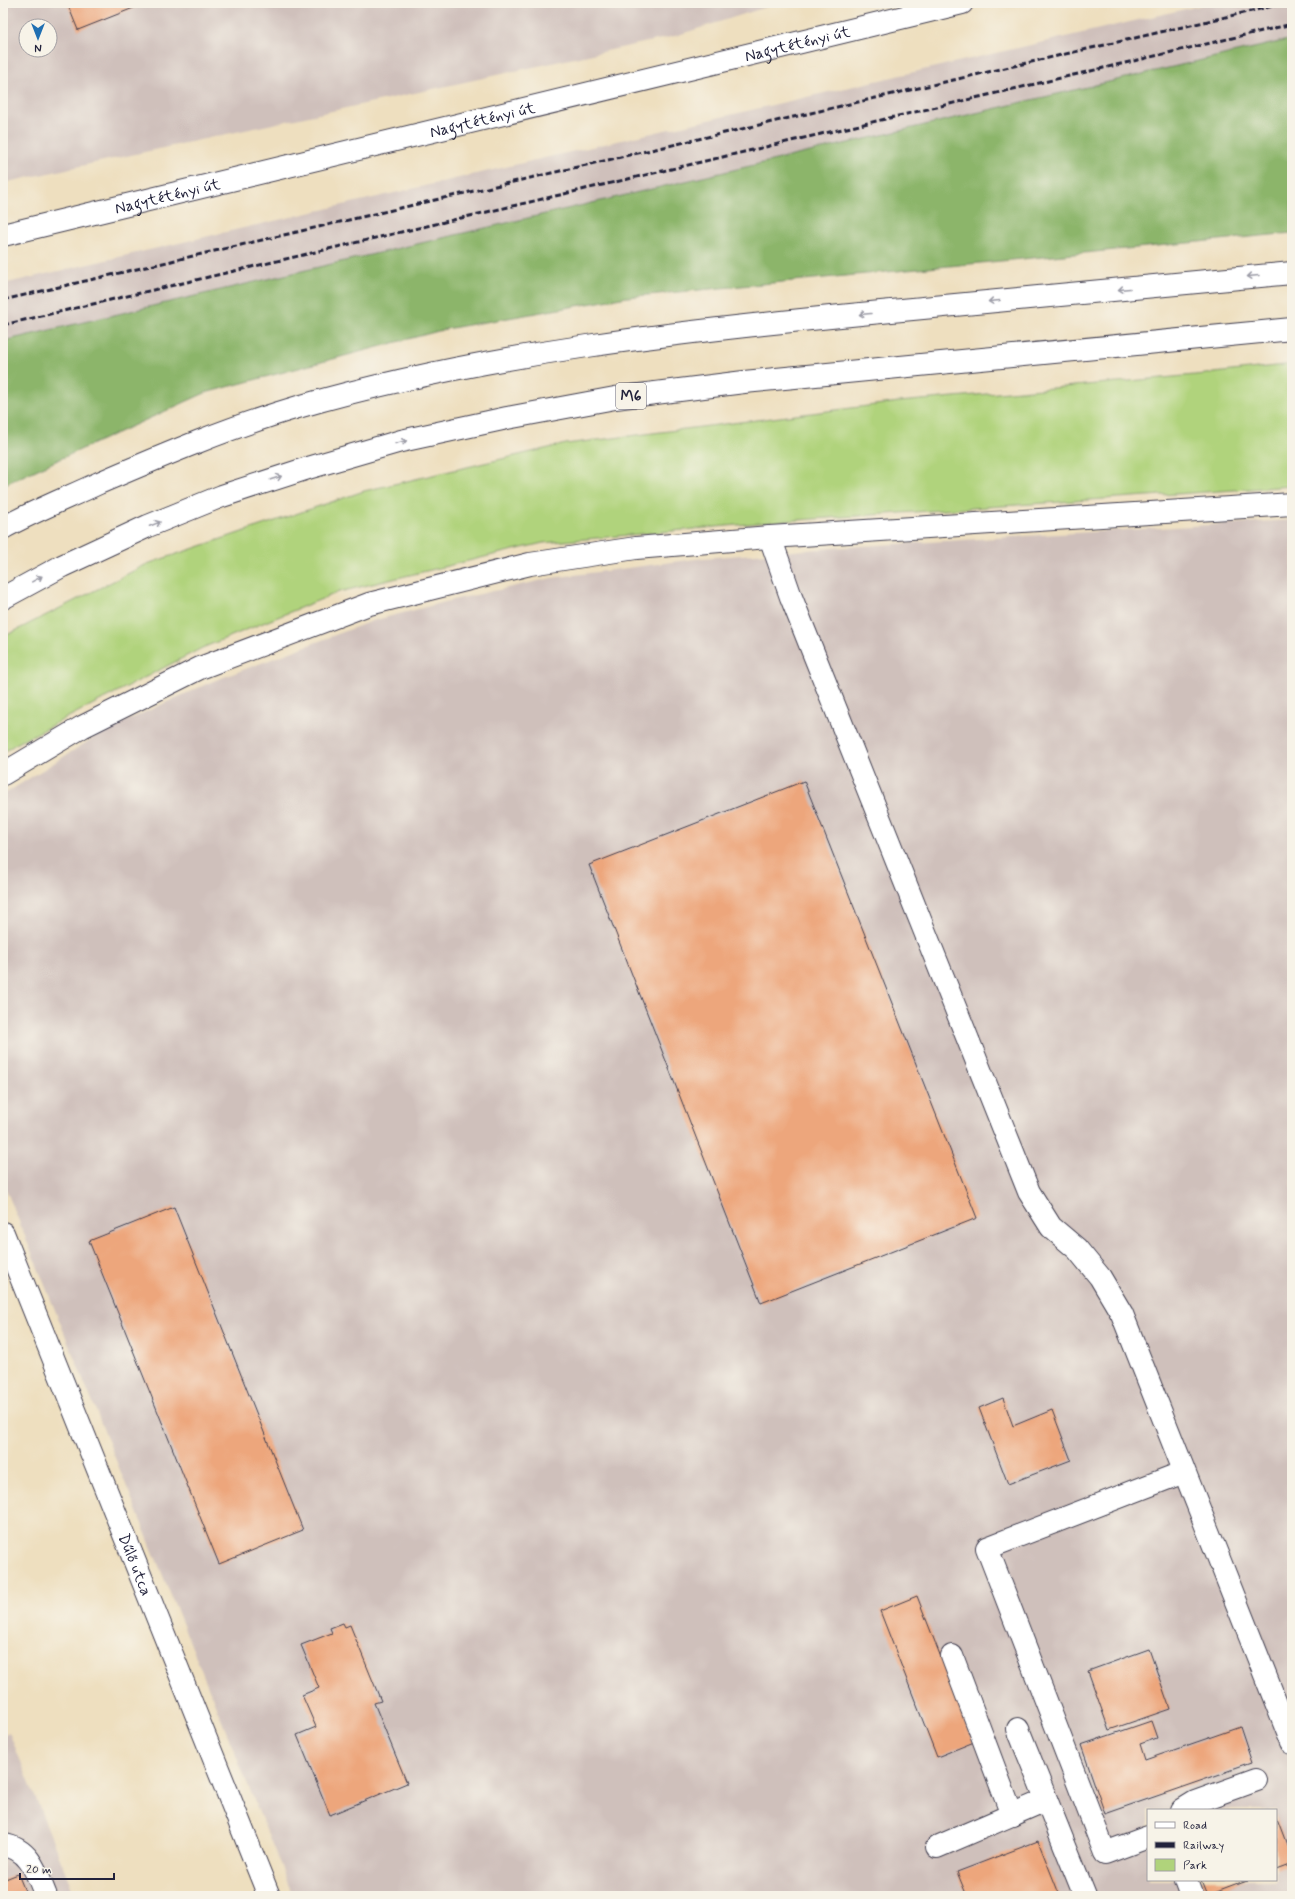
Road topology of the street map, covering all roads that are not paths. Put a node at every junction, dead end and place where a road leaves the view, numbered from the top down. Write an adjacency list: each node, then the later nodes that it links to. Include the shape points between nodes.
1 (962, 3): 2 (main road, Nagytétényi út)
2 (3, 235)
3 (1292, 273): 6 (main road, one-way to 6, via 734,326 499,360 296,408 188,446)
4 (1292, 329): 8 (main road, M6, one-way to 4, via 62,566 148,526 222,496 401,441 507,418 615,398 744,382)
5 (1292, 504): 7 (main road)
6 (3, 528)
7 (770, 537): 9 (main road, via 636,548 530,564 369,604 200,668 82,727); 11 (main road, via 794,605 1029,1192 1051,1227 1078,1249 1100,1277 1122,1314)
8 (3, 598)
9 (3, 774)
10 (3, 1233): 24 (main road, Dűlő utca)
11 (1184, 1472): 14 (main road); 19 (main road, via 987,1548 1105,1853)
12 (952, 1656): 18 (main road)
13 (1018, 1729): 16 (main road)
14 (1292, 1743)
15 (1256, 1780): 17 (main road, via 1195,1802)
16 (1046, 1800): 18 (main road); 25 (main road)
17 (1184, 1809)
18 (1012, 1815): 21 (main road)
19 (1147, 1837)
20 (3, 1846): 23 (main road, via 20,1850 29,1859)
21 (937, 1847)
22 (1186, 1881): 26 (main road)
23 (46, 1896)
24 (269, 1896)
25 (1085, 1896)
26 (1192, 1896)

